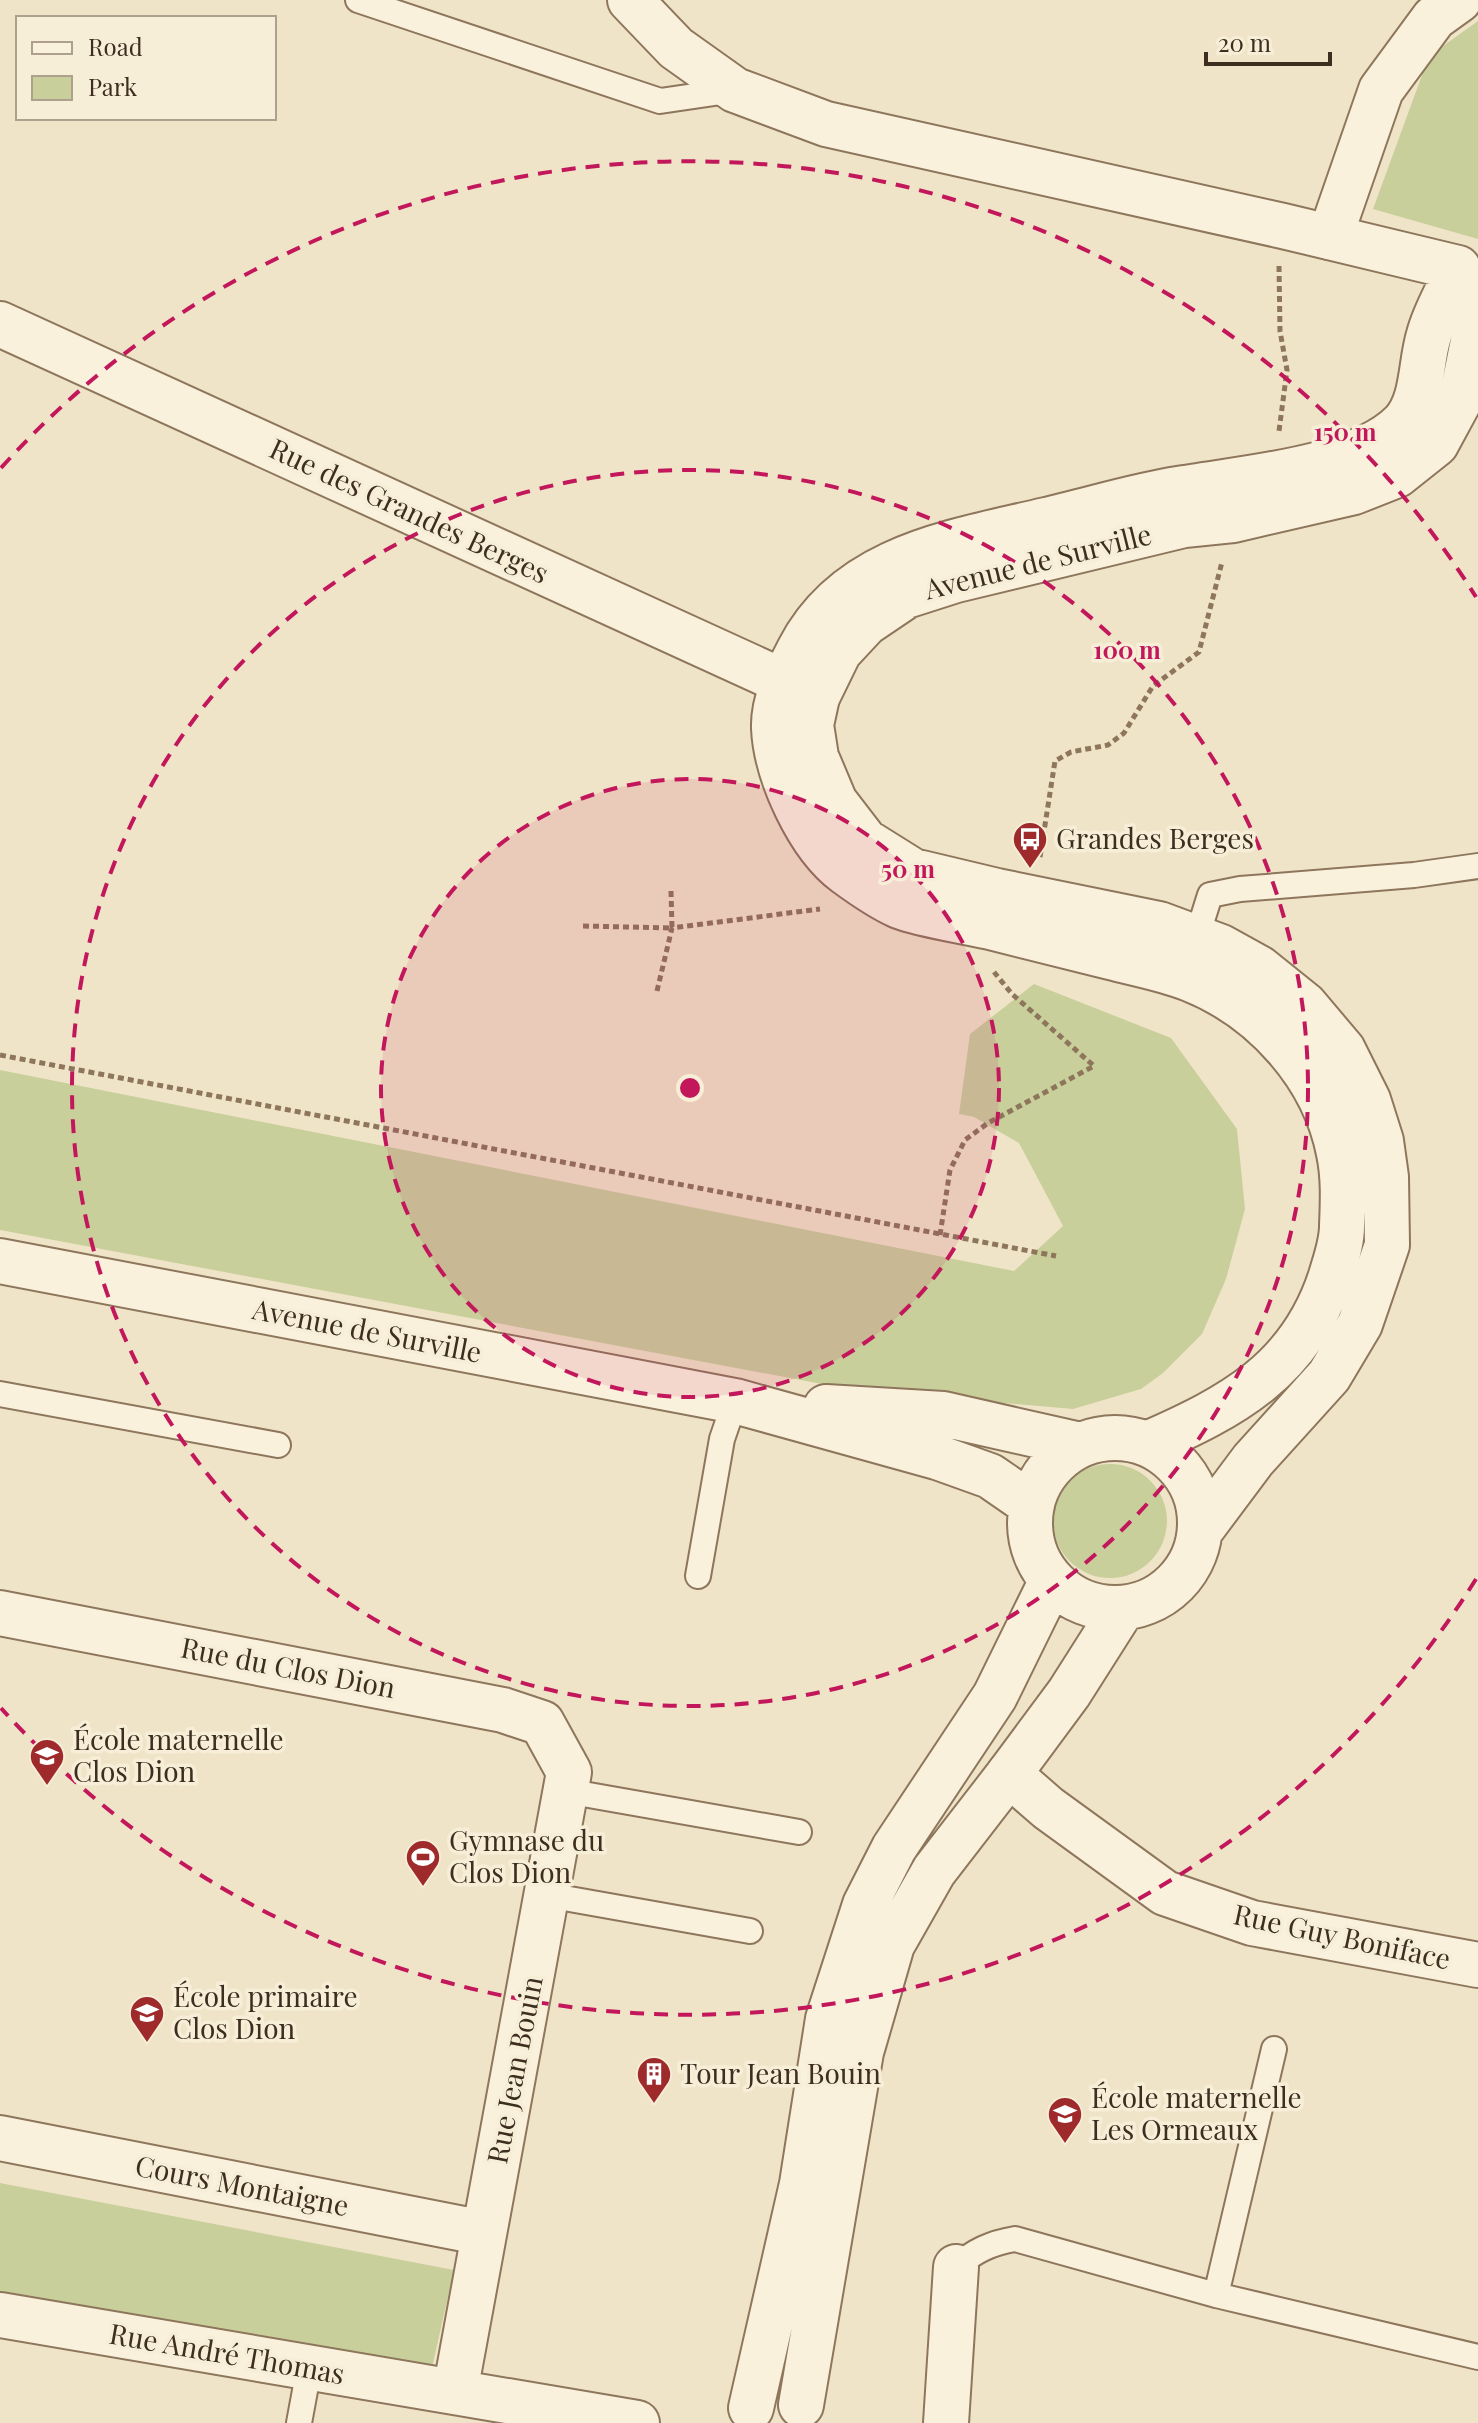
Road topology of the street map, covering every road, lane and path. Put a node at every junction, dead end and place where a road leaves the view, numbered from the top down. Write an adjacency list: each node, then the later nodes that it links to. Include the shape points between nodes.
1 (358, 0): 4 (lane, via 660,101)
2 (630, 0): 4 (street, Avenue de Surville, via 676,48)
3 (1459, 0): 6 (street, via 1434,18 1381,90)
4 (735, 90): 5 (street, Avenue de Surville, via 826,124)
5 (1283, 226): 6 (street, Avenue de Surville); 9 (path, via 1278,277 1287,370 1280,429 1275,451)
6 (1330, 237): 7 (street, Avenue de Surville)
7 (1468, 271): 9 (street, Avenue de Surville, via 1429,334 1419,389 1407,419 1377,443)
8 (0, 324): 10 (street, Rue des Grandes Berges)
9 (1236, 501): 10 (street, Avenue de Surville, via 1175,489 890,563 841,595 809,632); 14 (path, via 1199,652 1153,686 1124,733 1108,745 1055,761 1040,856)
10 (800, 689): 12 (street, Avenue de Surville, via 774,724 781,767 802,821); 14 (street, Avenue de Surville, via 816,757 835,802 865,841 913,871)
11 (1478, 866): 17 (lane, via 1210,895)
12 (841, 869): 16 (path, via 821,909); 17 (street, Avenue de Surville, via 899,906)
13 (671, 891): 16 (path)
14 (997, 891): 17 (street, Avenue de Surville, via 1159,924)
15 (583, 926): 16 (path)
16 (672, 928): 18 (path)
17 (1190, 957): 26 (street, Avenue de Surville, via 1274,1033 1306,1073 1338,1147 1342,1238 1321,1306 1287,1357 1208,1418); 30 (street, Avenue de Surville, via 1259,968 1305,1005 1343,1050 1368,1100 1386,1177 1387,1245 1360,1324 1329,1376 1253,1460)
18 (657, 991)
19 (1012, 994): 21 (path, via 1094,1066 965,1140 950,1170)
20 (0, 1055): 21 (path)
21 (940, 1235): 22 (path)
22 (1056, 1256)
23 (1, 1266): 25 (street, Avenue de Surville)
24 (0, 1394): 27 (lane)
25 (735, 1401): 28 (street, Avenue de Surville, via 943,1414); 29 (street, Avenue de Surville, via 937,1457 990,1476); 31 (lane, via 722,1439)
26 (1147, 1444): 28 (street, Avenue de Surville, via 1125,1438); 30 (street, Avenue de Surville, via 1170,1458 1188,1479 1198,1504)
27 (278, 1445)
28 (1080, 1445): 29 (street, Avenue de Surville, via 1058,1459 1041,1480)
29 (1032, 1505): 32 (street, Avenue de Surville, via 1030,1531 1037,1557)
30 (1200, 1531): 33 (street, Avenue de Surville, via 1193,1559 1176,1583 1151,1600)
31 (698, 1576)
32 (1052, 1580): 33 (street, Avenue de Surville, via 1072,1597); 51 (street, via 995,1696 894,1848 865,1905 828,2019 802,2184)
33 (1123, 1608): 36 (street)
34 (0, 1613): 35 (street, Rue du Clos Dion, via 503,1710 542,1723)
35 (563, 1770): 37 (lane); 38 (street, Rue Jean Bouin)
36 (1009, 1774): 40 (street, Rue Guy Boniface, via 1165,1893 1252,1923); 50 (street, via 934,1871 892,1945 861,2052)
37 (799, 1832)
38 (547, 1895): 39 (lane); 43 (street, Rue Jean Bouin)
39 (750, 1931)
40 (1478, 1965)
41 (1274, 2049): 45 (lane)
42 (0, 2138): 43 (street, Cours Montaigne)
43 (484, 2233): 49 (street, Rue Jean Bouin)
44 (956, 2267): 45 (lane, via 994,2243 1015,2239); 54 (street)
45 (1216, 2295): 47 (lane)
46 (0, 2315): 48 (street, Rue André Thomas)
47 (1478, 2357)
48 (309, 2369): 49 (street, Rue André Thomas); 52 (lane)
49 (455, 2392): 53 (street, Rue André Thomas)
50 (817, 2414): 51 (street, via 776,2402)
51 (739, 2415)
52 (299, 2423)
53 (637, 2423)
54 (946, 2423)

